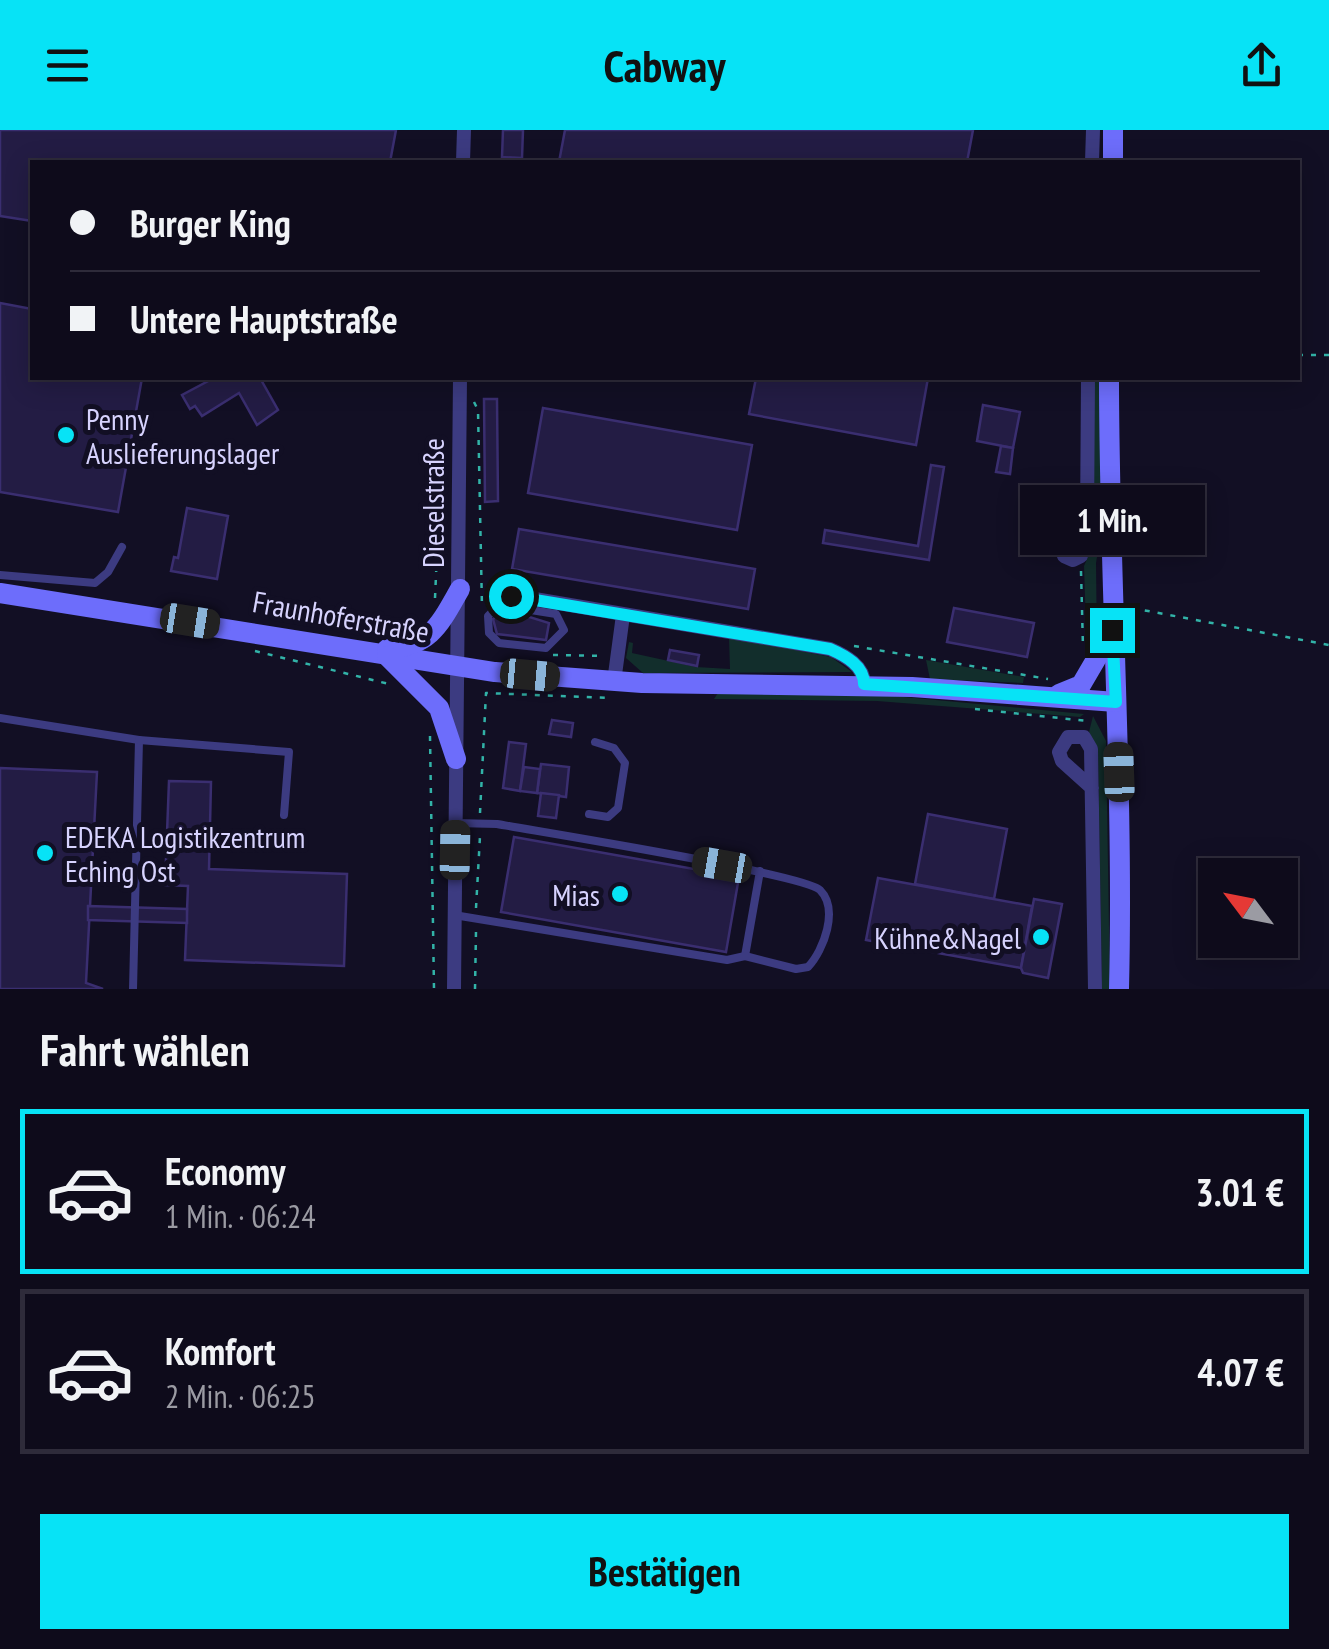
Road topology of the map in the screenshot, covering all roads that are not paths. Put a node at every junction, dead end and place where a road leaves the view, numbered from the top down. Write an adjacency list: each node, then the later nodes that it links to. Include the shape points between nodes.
1 (464, 130): 4 (street)
2 (1092, 130): 5 (street)
3 (1113, 130): 6 (main road)
4 (463, 160)
5 (1092, 160)
6 (1113, 160)
7 (460, 380): 14 (street, Dieselstraße)
8 (1088, 380): 10 (street)
9 (1109, 380): 18 (main road)
10 (1087, 496)
11 (122, 547): 12 (lane, via 95,583)
12 (0, 575)
13 (497, 588): 16 (street)
14 (460, 589): 19 (main road, via 432,636); 21 (street, Dieselstraße)
15 (0, 592): 19 (main road, Fraunhoferstraße)
16 (623, 615): 22 (street, via 830,649 853,662); 24 (street)
17 (564, 630): 17 (lane, via 556,614 499,605 488,616 488,633 499,643 546,648)
18 (1112, 630): 23 (main road, via 1081,685); 25 (main road)
19 (363, 650): 20 (main road, Fraunhoferstraße)
20 (385, 654): 21 (main road, Fraunhoferstraße); 29 (main road, via 439,708)
21 (457, 667): 24 (main road, Fraunhoferstraße); 29 (street, Dieselstraße)
22 (864, 684): 23 (main road, Fraunhoferstraße); 24 (main road, Fraunhoferstraße)
23 (1052, 689): 25 (main road, Fraunhoferstraße)
24 (615, 690)
25 (1116, 702): 40 (main road)
26 (0, 718): 27 (lane)
27 (140, 740): 31 (lane, via 289,752); 37 (lane)
28 (596, 742): 32 (lane, via 614,748 625,764 618,808 608,817)
29 (456, 758): 33 (street, Dieselstraße)
30 (1092, 788): 39 (street)
31 (284, 814)
32 (589, 814)
33 (455, 823): 34 (lane, via 480,821); 35 (street, Dieselstraße)
34 (760, 872): 36 (lane); 36 (lane, via 817,886 826,898 825,944 808,967 796,969)
35 (454, 916): 36 (lane, via 727,960); 38 (street, Dieselstraße)
36 (746, 956)
37 (133, 989)
38 (454, 989)
39 (1095, 989)
40 (1119, 989)

